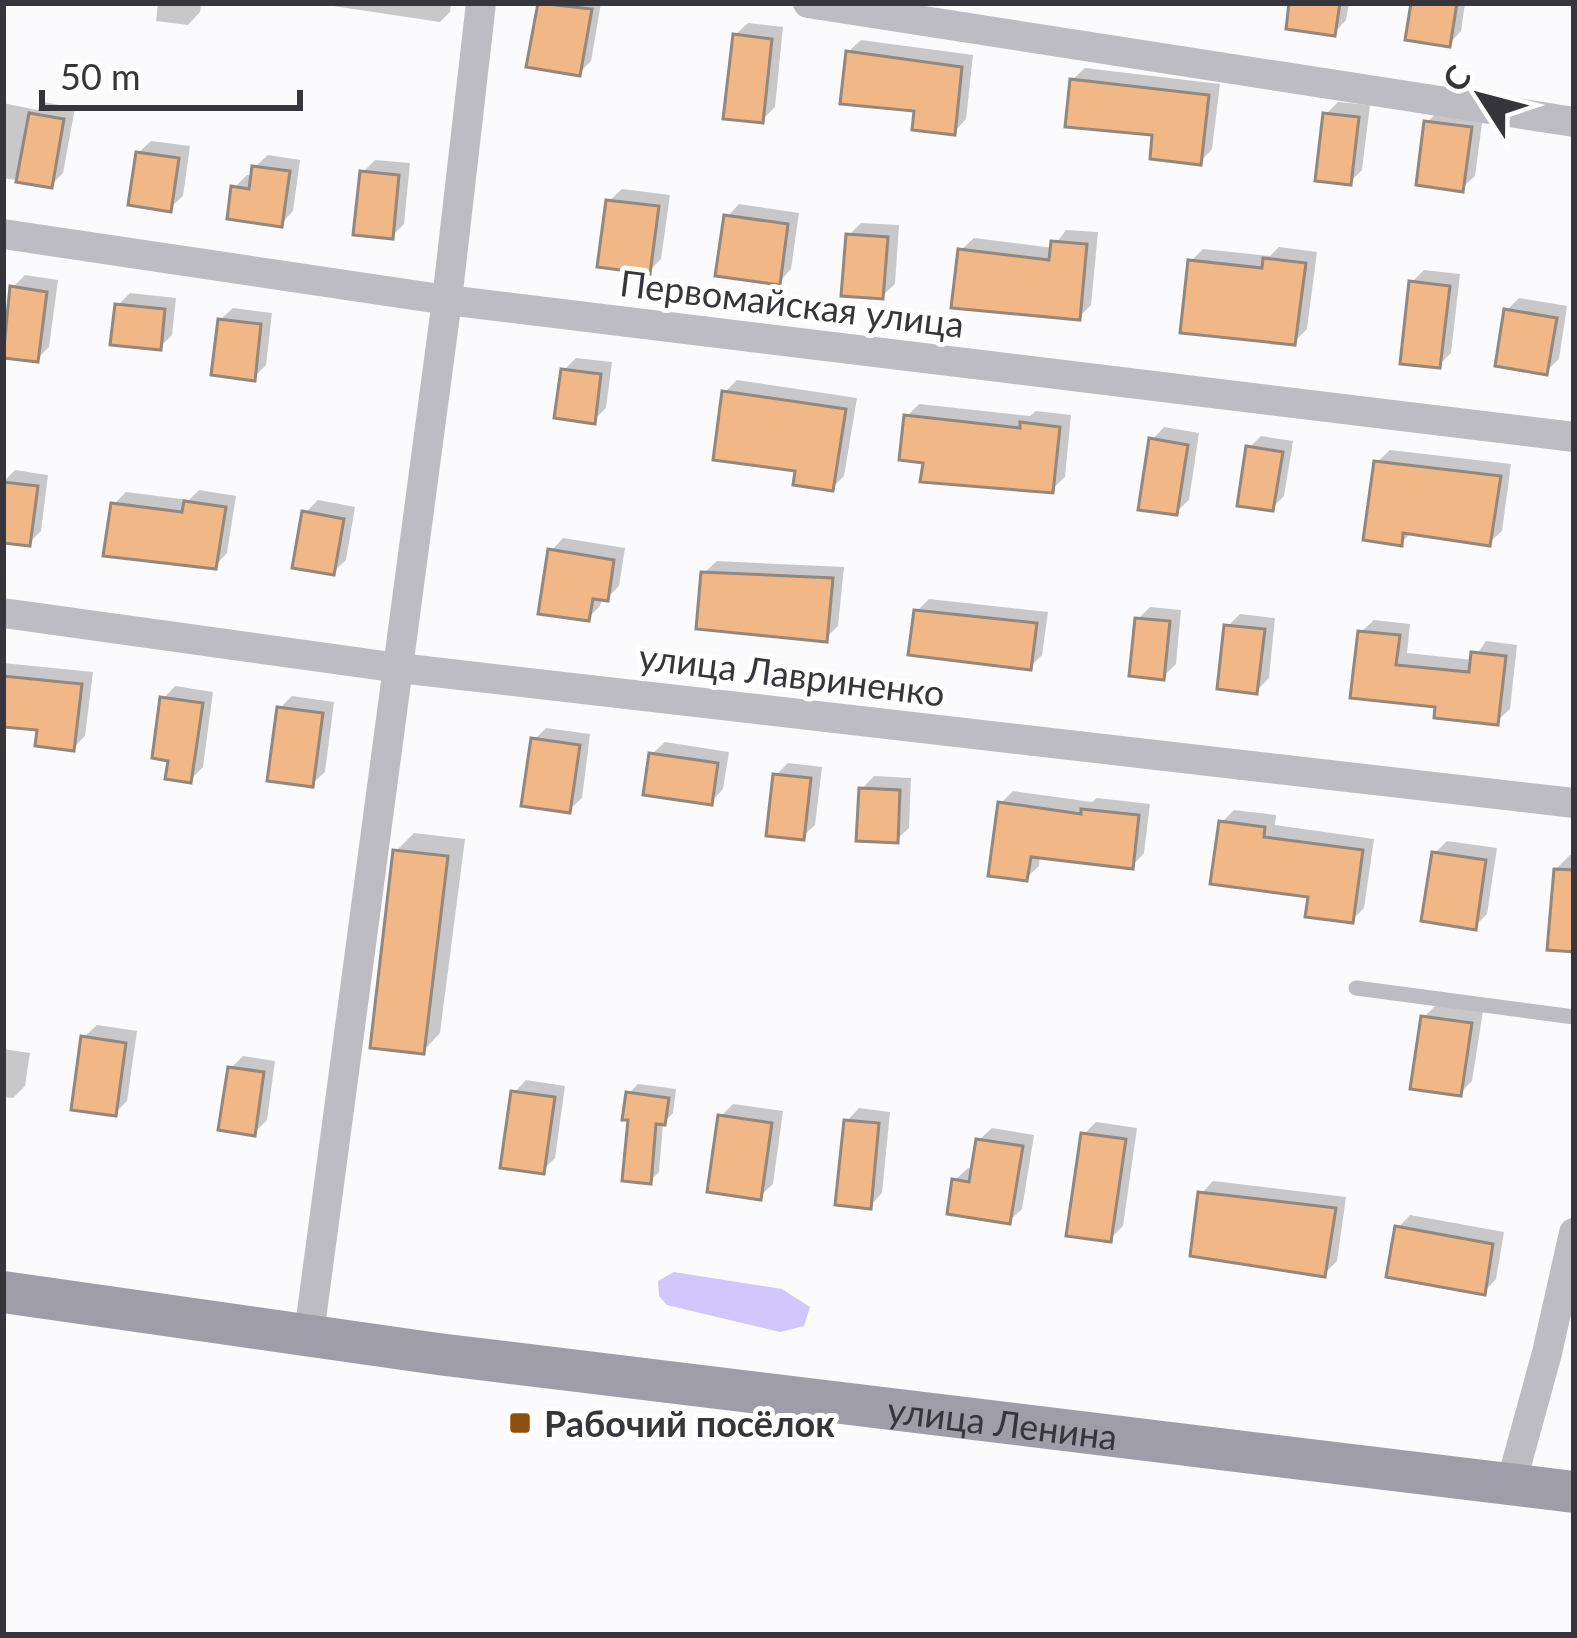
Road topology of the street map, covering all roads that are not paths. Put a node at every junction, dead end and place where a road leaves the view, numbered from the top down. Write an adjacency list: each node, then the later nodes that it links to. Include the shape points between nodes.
1 (481, 3): 5 (street)
2 (808, 3): 3 (street)
3 (1574, 122)
4 (3, 234): 5 (street, Первомайская улица)
5 (447, 300): 6 (street, Первомайская улица); 8 (street)
6 (1574, 437)
7 (3, 613): 8 (street, улица Лавриненко)
8 (399, 668): 9 (street, улица Лавриненко); 14 (street)
9 (1574, 803)
10 (1356, 988): 11 (lane)
11 (1574, 1016)
12 (1574, 1233): 15 (street)
13 (3, 1292): 14 (main road, улица Ленина)
14 (309, 1334): 15 (main road, улица Ленина)
15 (1511, 1484): 16 (main road, улица Ленина)
16 (1574, 1492)

